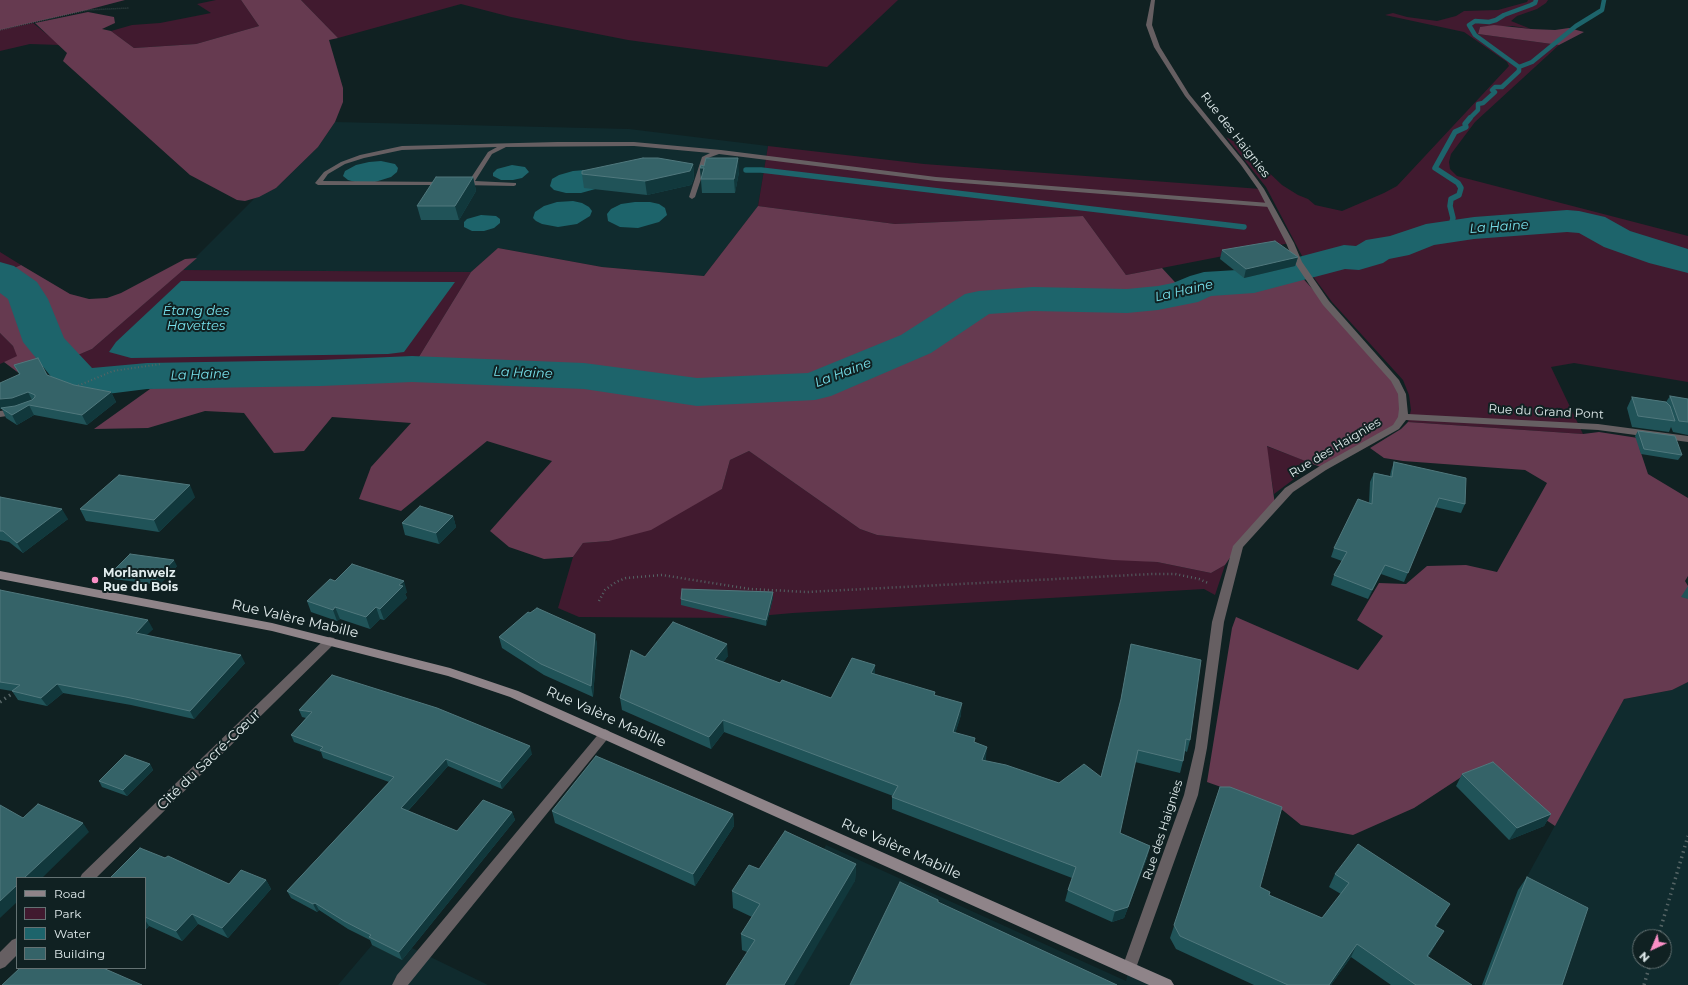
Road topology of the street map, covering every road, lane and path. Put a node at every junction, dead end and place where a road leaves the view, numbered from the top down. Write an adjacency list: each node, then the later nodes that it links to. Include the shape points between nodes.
1 (1153, 0): 9 (street, Rue des Haignies, via 1149,21 1157,47 1187,95 1243,164)
2 (129, 8): 3 (path, via 87,10)
3 (0, 30)
4 (514, 145): 5 (street, via 634,144); 6 (street, via 490,153); 6 (street, via 429,146 378,152 343,163 326,173 318,183)
5 (721, 152): 8 (street, via 705,156); 9 (street, via 936,180)
6 (471, 183): 7 (street)
7 (514, 184)
8 (692, 196)
9 (1269, 205): 14 (street, Rue des Haignies, via 1298,262 1326,303 1396,380 1402,394)
10 (161, 364): 11 (path, via 114,371)
11 (74, 388)
12 (27, 409): 13 (street)
13 (0, 414)
14 (1403, 417): 15 (street, Rue du Grand Pont, via 1598,426); 17 (street, Rue des Haignies, via 1396,427 1322,468 1289,490 1238,546)
15 (1688, 439)
16 (0, 575): 19 (street, Rue Valère Mabille, via 272,627)
17 (1227, 590): 18 (path, via 1199,579 1175,574 807,592 750,589 662,575 626,578 616,582 605,590); 28 (street, Rue des Haignies, via 1218,622 1201,748 1191,795)
18 (599, 601)
19 (330, 641): 22 (street, Rue Valère Mabille, via 457,675 532,701); 24 (street, Cité du Sacré-Cœur)
20 (19, 689): 21 (path)
21 (0, 702)
22 (605, 734): 28 (street, Rue Valère Mabille); 30 (street)
23 (1688, 836): 25 (path)
24 (88, 877)
25 (1660, 929)
26 (16, 946): 27 (street)
27 (0, 962)
28 (1129, 968): 31 (street, Rue Valère Mabille)
29 (1649, 969): 32 (path)
30 (400, 985)
31 (1166, 985)
32 (1644, 985)

